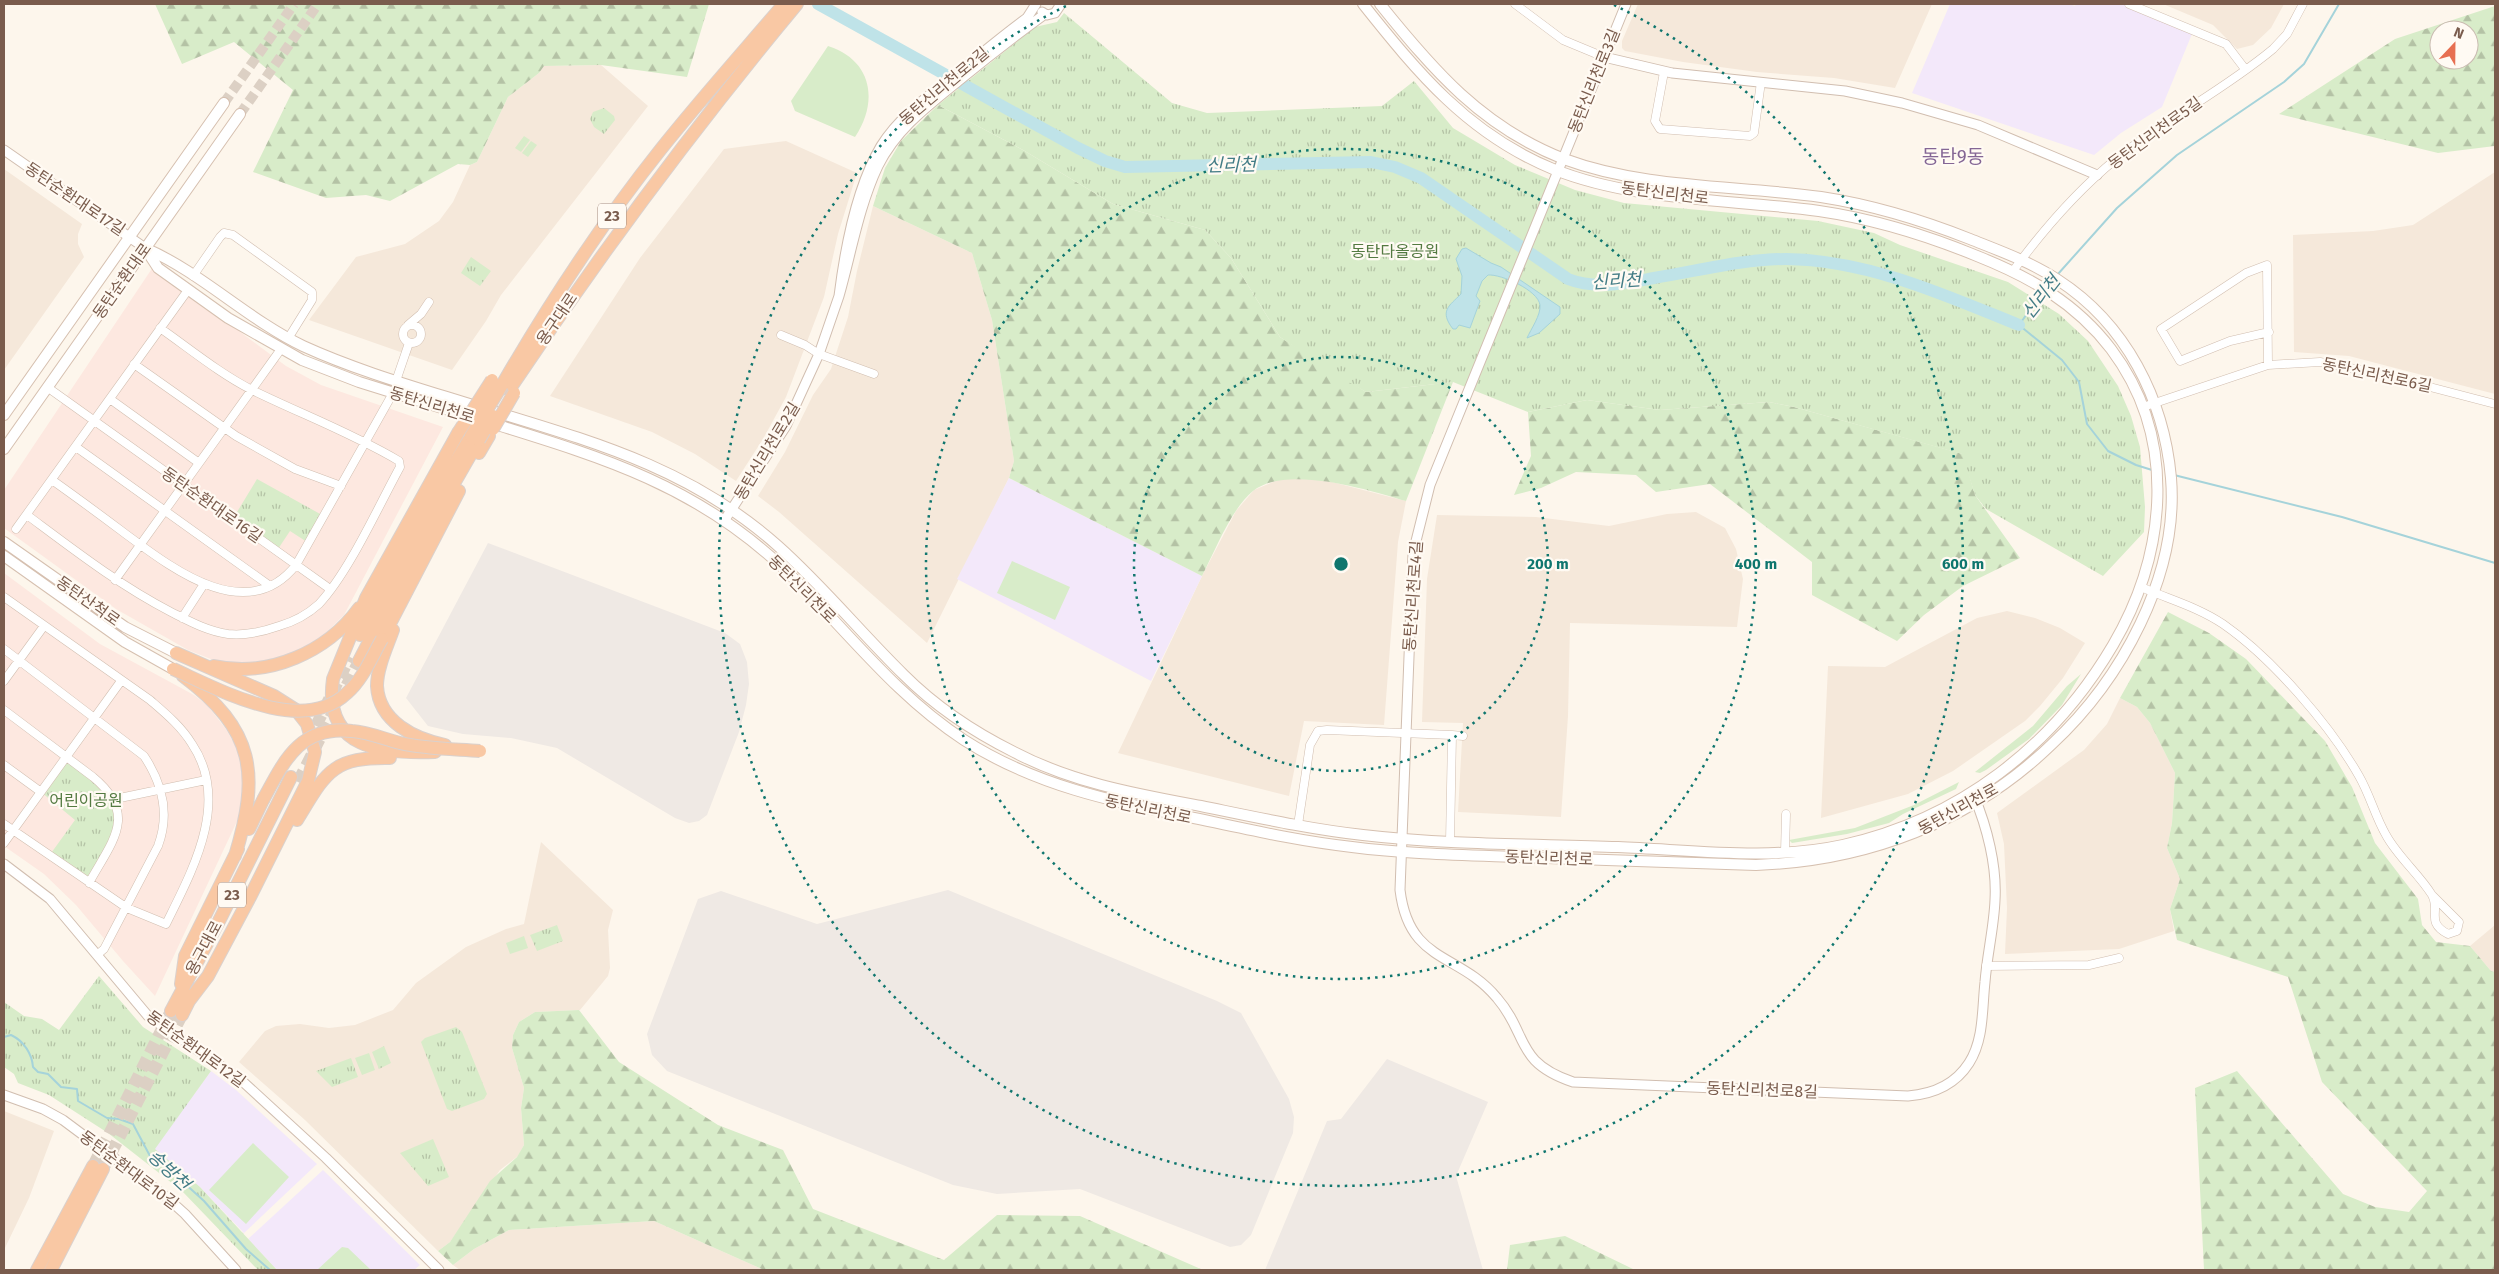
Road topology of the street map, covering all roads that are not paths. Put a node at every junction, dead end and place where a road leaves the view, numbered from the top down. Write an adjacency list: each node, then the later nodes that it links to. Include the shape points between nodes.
1 (784, 4): 16 (highway, 용구대로 / 23)
2 (797, 4): 16 (highway, 용구대로 / 23)
3 (1036, 4): 12 (street); 14 (street, 동탄신리천로2길)
4 (1061, 4): 12 (street, 동탄신리천로2길, via 1055,13)
5 (1362, 4): 24 (main road, 동탄신리천로, via 1424,78 1455,108 1506,145)
6 (1380, 4): 23 (main road, 동탄신리천로, via 1434,69 1466,100 1508,131)
7 (1515, 4): 13 (street)
8 (1525, 4): 13 (street)
9 (1626, 4): 15 (street, 동탄신리천로3길)
10 (2129, 4): 17 (street, via 2226,44)
11 (2303, 4): 17 (street, 동탄신리천로5길, via 2281,41)
12 (1045, 14): 14 (street, 동탄신리천로2길)
13 (1528, 14): 15 (street, via 1563,40)
14 (1014, 31): 44 (street, 동탄신리천로2길, via 930,99 897,135 878,165)
15 (1604, 57): 18 (street); 23 (street, 동탄신리천로3길)
16 (742, 62): 43 (highway, 용구대로 / 23)
17 (2245, 69): 25 (street, 동탄신리천로5길)
18 (1664, 72): 19 (street); 19 (street, via 1654,121 1660,129 1750,136 1754,132)
19 (1761, 82): 25 (street, via 1845,91 1922,108 1978,125)
20 (224, 103): 27 (main road, 동탄순환대로)
21 (240, 114): 28 (main road, 동탄순환대로)
22 (4, 150): 27 (street, 동탄순환대로17길)
23 (1563, 158): 24 (street, 동탄신리천로3길); 29 (main road, 동탄신리천로, via 1607,172 1820,197 1878,208 1944,229)
24 (1558, 170): 26 (street, 동탄신리천로3길); 30 (main road, 동탄신리천로, via 1626,190 1864,219 1935,239)
25 (2097, 175): 29 (street, 동탄신리천로5길, via 2055,218)
26 (1549, 189): 97 (street, 동탄신리천로4길, via 1430,485 1418,526 1412,552)
27 (130, 237): 28 (street, 동탄순환대로17길); 57 (main road, 동탄순환대로)
28 (145, 248): 31 (main road, 동탄신리천로); 32 (main road, 동탄신리천로, via 158,268); 49 (main road, 동탄순환대로)
29 (2021, 260): 30 (street, 동탄신리천로5길); 54 (main road, 동탄신리천로, via 2074,291 2102,316 2124,343)
30 (2013, 271): 56 (main road, 동탄신리천로, via 2067,303 2086,321 2127,374)
31 (193, 276): 40 (main road, 동탄신리천로); 40 (street, via 220,237 233,235 312,292 312,300)
32 (188, 290): 36 (street); 42 (main road, 동탄신리천로)
33 (429, 302): 34 (street)
34 (421, 314): 35 (street); 37 (street)
35 (408, 325): 37 (street, via 414,324); 41 (street, via 403,336)
36 (160, 328): 45 (street); 51 (street)
37 (419, 328): 41 (street, via 420,339)
38 (2269, 332): 38 (street, via 2267,265 2246,273 2162,329 2180,361 2230,341); 46 (street)
39 (781, 335): 44 (street)
40 (289, 337): 48 (main road, 동탄신리천로, via 303,346)
41 (409, 343): 48 (street)
42 (281, 349): 51 (street); 52 (main road, 동탄신리천로)
43 (526, 354): 50 (highway); 50 (highway, 용구대로 / 23)
44 (819, 354): 47 (street); 68 (street, 동탄신리천로2길, via 786,426)
45 (134, 364): 53 (street); 59 (street)
46 (2268, 365): 54 (street, 동탄신리천로6길); 55 (street, 동탄신리천로6길, via 2320,362 2342,365)
47 (874, 374)
48 (396, 381): 52 (main road); 68 (main road, 동탄신리천로, via 615,449 676,476)
49 (47, 387): 58 (street, 동탄순환대로16길); 63 (main road, 동탄순환대로)
50 (504, 387): 60 (highway, 용구대로 / 23, bridge); 84 (highway, bridge, via 458,433)
51 (252, 389): 59 (street); 61 (street)
52 (393, 393): 61 (street); 71 (main road, 동탄신리천로, via 608,460 662,483)
53 (110, 399): 58 (street); 64 (street)
54 (2156, 403): 56 (street, 동탄신리천로6길); 82 (main road, 동탄신리천로, via 2168,453 2172,515)
55 (2495, 404)
56 (2143, 407): 80 (main road, 동탄신리천로, via 2155,449 2158,488 2154,544)
57 (4, 415)
58 (94, 420): 62 (street); 66 (street, 동탄순환대로16길)
59 (224, 428): 64 (street); 67 (street, via 296,469)
60 (478, 440): 85 (highway); 90 (highway, 용구대로 / 23, via 410,539)
61 (366, 441): 67 (street); 81 (street, via 399,461 400,467)
62 (76, 447): 65 (street); 69 (street)
63 (4, 448)
64 (199, 463): 66 (street)
65 (52, 480): 70 (street); 74 (street)
66 (184, 484): 69 (street); 76 (street, 동탄순환대로16길)
67 (341, 486): 76 (street)
68 (732, 510): 71 (street, 동탄신리천로2길); 112 (main road, 동탄신리천로, via 807,573 922,692 970,728 1012,752 1100,786)
69 (165, 511): 74 (street); 79 (street)
70 (27, 515): 72 (street); 77 (street)
71 (724, 521): 117 (main road, 동탄신리천로, via 782,567 908,697 964,740 1015,768 1071,790 1124,804 1314,842)
72 (16, 529)
73 (4, 542): 89 (main road, 동탄산척로, via 125,627)
74 (140, 545): 77 (street); 78 (street)
75 (4, 556): 92 (main road, 동탄산척로, via 117,637)
76 (296, 565): 79 (street); 81 (street, 동탄순환대로16길)
77 (115, 580): 86 (street)
78 (204, 584): 79 (street, via 232,591); 86 (street)
79 (270, 586)
80 (2140, 587): 82 (street); 106 (main road, 동탄신리천로, via 2105,659 2058,722 2008,768)
81 (330, 589): 86 (street, via 304,615 257,634 212,630)
82 (2152, 592): 109 (main road, 동탄신리천로, via 2126,647 2104,684 2080,714 2029,765); 122 (street, via 2186,604 2255,648 2345,752 2386,836)
83 (4, 596): 87 (street)
84 (366, 598): 89 (highway, via 354,615 329,638 290,660 267,666 216,667); 100 (highway, via 333,679 332,703 336,719 344,731 355,740 388,752)
85 (403, 598): 92 (highway, bridge, via 353,688 337,702 315,711 276,709); 100 (highway, via 379,672 377,687 386,710 399,726 431,742)
86 (182, 618)
87 (44, 626): 91 (street); 94 (street)
88 (4, 649): 91 (street)
89 (176, 653): 123 (highway, via 285,702 302,716 313,738 315,752 308,781)
90 (354, 659)
91 (19, 660): 93 (street); 96 (street)
92 (173, 669): 119 (highway, via 222,711 246,757 250,798)
93 (4, 681)
94 (120, 681): 96 (street); 103 (street, via 150,700 181,729 193,745)
95 (4, 710): 101 (street)
96 (95, 717): 101 (street); 105 (street, via 144,756)
97 (1406, 733): 98 (street); 112 (street, via 1318,732 1310,745); 114 (street, 동탄신리천로4길)
98 (1452, 735): 99 (street); 115 (street)
99 (1463, 736)
100 (480, 751): 119 (highway, bridge, via 402,743 353,731 320,733 297,746 288,757); 123 (highway, via 403,758 364,757 345,761 328,774 313,794)
101 (66, 757): 107 (street); 108 (street, via 107,788)
102 (4, 764): 107 (street)
103 (206, 780): 105 (street); 124 (street, via 208,802 202,846 166,924)
104 (294, 780): 128 (highway, 용구대로 / 23)
105 (161, 789): 108 (street); 124 (street, via 163,832)
106 (1972, 791): 109 (street, 동탄신리천로8길); 118 (main road, 동탄신리천로, via 1924,817 1863,839)
107 (41, 792): 113 (street)
108 (115, 799): 121 (street, via 120,815 118,826)
109 (1976, 802): 117 (main road, 동탄신리천로, via 1933,825 1879,846 1788,864); 127 (street, 동탄신리천로8길, via 1985,828 1994,878 1995,900)
110 (1786, 814): 118 (street)
111 (4, 824): 113 (street)
112 (1298, 825): 114 (main road, 동탄신리천로)
113 (13, 830): 116 (street); 121 (street)
114 (1402, 839): 115 (main road, 동탄신리천로); 117 (street, 동탄신리천로4길)
115 (1450, 842): 118 (main road, 동탄신리천로)
116 (4, 843)
117 (1401, 852): 127 (street, 동탄신리천로8길, via 1400,890 1407,924 1438,956 1490,991 1504,1006 1524,1048 1534,1060 1556,1077 1572,1082 1908,1096 1924,1094 1953,1082 1974,1055 1980,1039)
118 (1784, 852)
119 (235, 856): 128 (highway, via 185,956)
120 (4, 864): 125 (street, 동탄순환대로12길, via 50,899)
121 (89, 883): 124 (street)
122 (2433, 896): 122 (street, via 2434,920 2438,929 2448,934 2457,931 2459,922)
123 (250, 897): 128 (highway, via 208,976)
124 (126, 908): 125 (street, via 104,949)
125 (98, 954): 134 (street, 동탄순환대로12길, via 148,1016 241,1080 326,1158)
126 (2119, 958): 127 (street, via 2090,965)
127 (1986, 966)
128 (184, 997): 129 (highway, 용구대로 / 23)
129 (177, 1013)
130 (4, 1095): 133 (street, 동탄순환대로10길, via 63,1120 165,1196)
131 (37, 1270): 132 (highway, via 98,1168)
132 (51, 1270)
133 (236, 1270)
134 (439, 1270)

